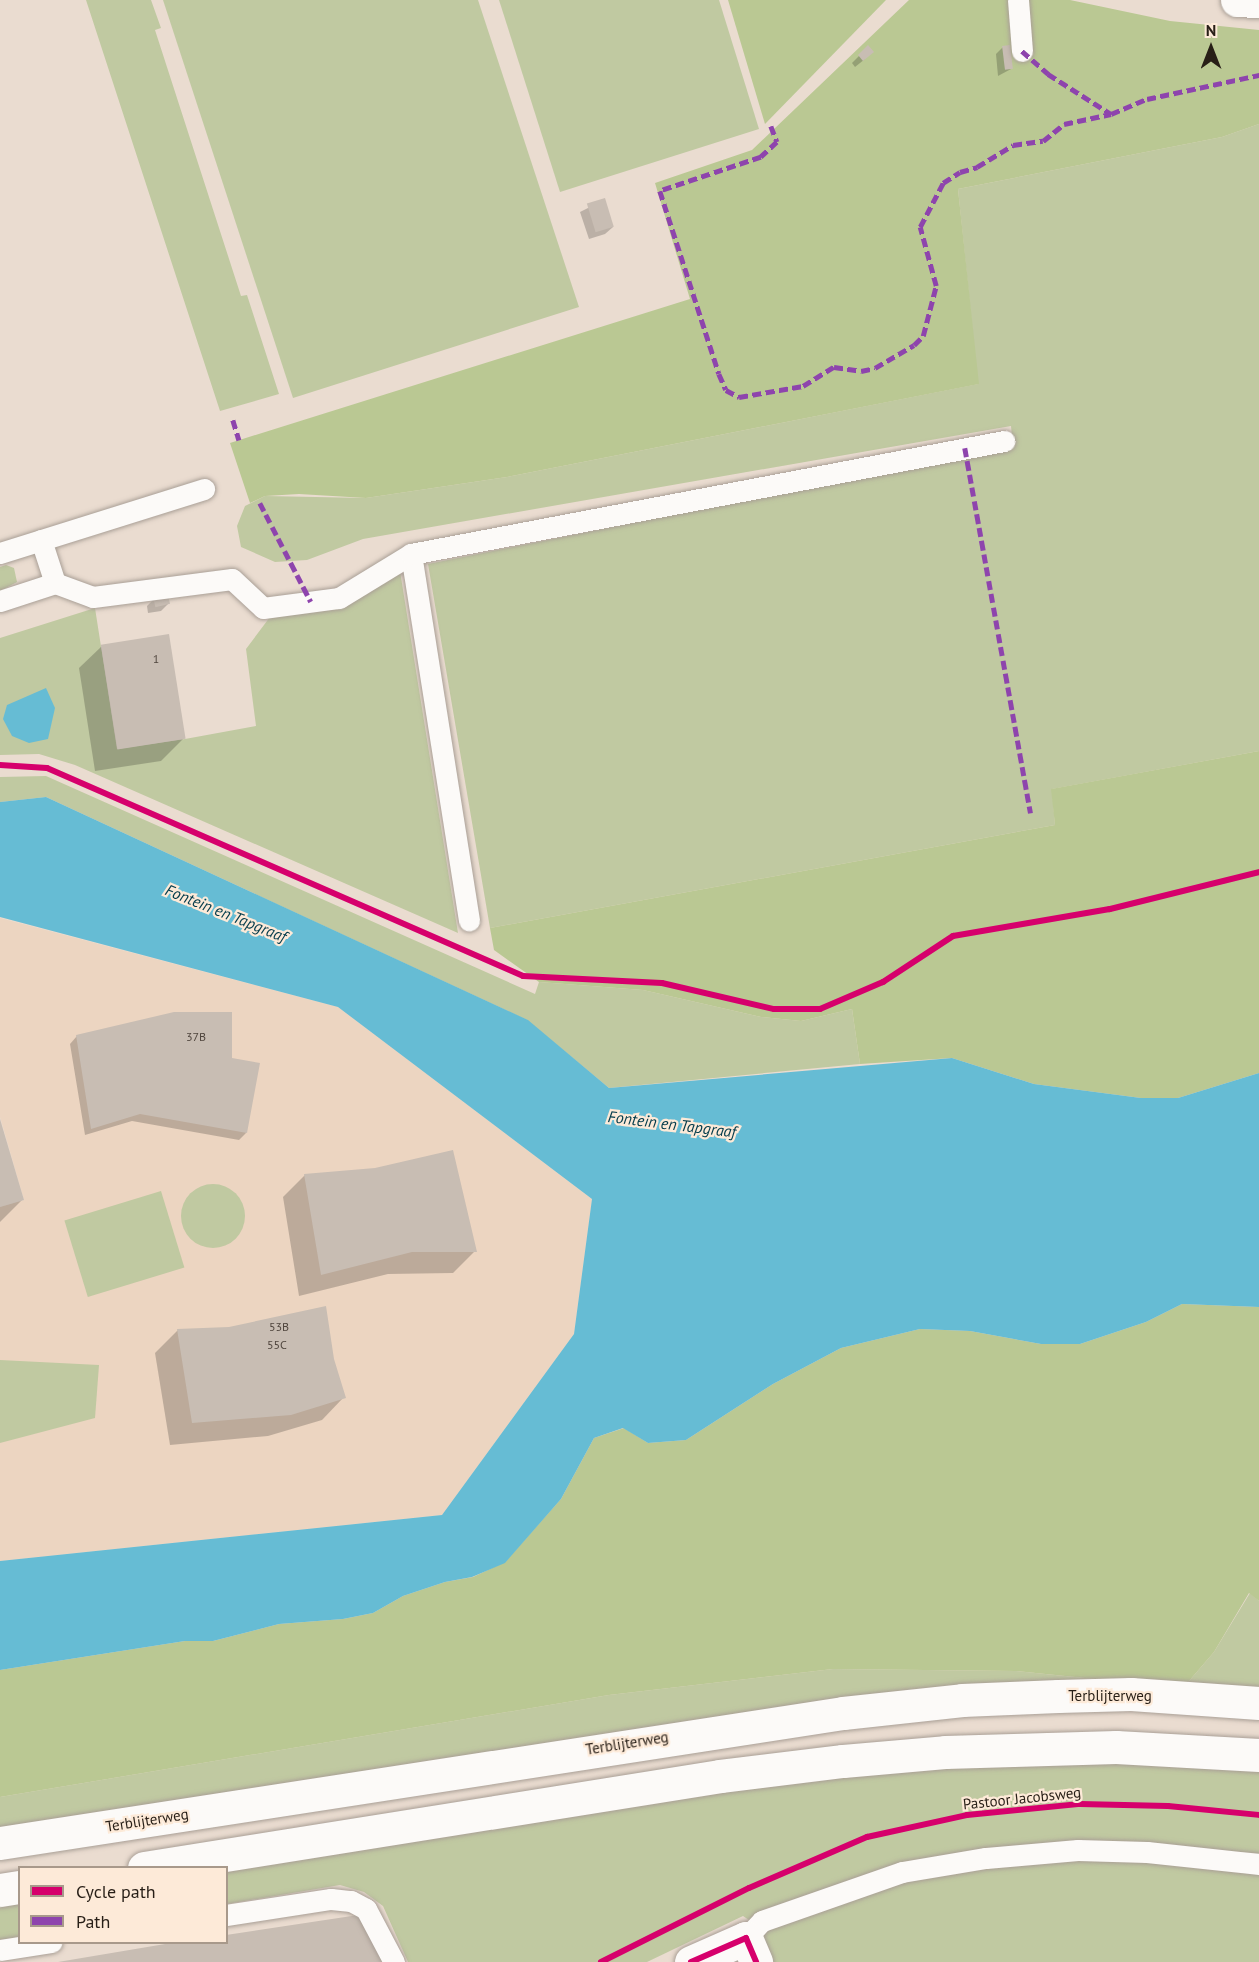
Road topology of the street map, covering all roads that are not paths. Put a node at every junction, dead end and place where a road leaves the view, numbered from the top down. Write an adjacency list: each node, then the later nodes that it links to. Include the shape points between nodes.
1 (1018, 0): 4 (lane)
2 (1237, 0): 3 (main road)
3 (1259, 1)
4 (1022, 51)
5 (1004, 441): 9 (lane)
6 (204, 489): 7 (lane)
7 (41, 540): 8 (lane); 10 (lane)
8 (0, 553)
9 (411, 554): 10 (lane, via 339,598 263,608 232,579 93,597); 12 (lane)
10 (56, 583): 11 (lane)
11 (0, 601)
12 (469, 920)
13 (1259, 1703): 15 (main road, Terblijterweg, via 1154,1695 1068,1695 962,1700 843,1713)
14 (1259, 1755): 17 (main road, via 1116,1747 945,1752 843,1761 708,1778)
15 (0, 1843)
16 (1259, 1864): 23 (lane, via 1147,1852 1078,1850 986,1858 902,1872 762,1921)
17 (157, 1866)
18 (18, 1887): 19 (main road)
19 (0, 1890)
20 (228, 1915): 24 (lane, via 332,1899 351,1901 366,1909)
21 (38, 1944): 22 (lane)
22 (0, 1950)
23 (751, 1950): 25 (main road)
24 (394, 1962)
25 (691, 1962)

